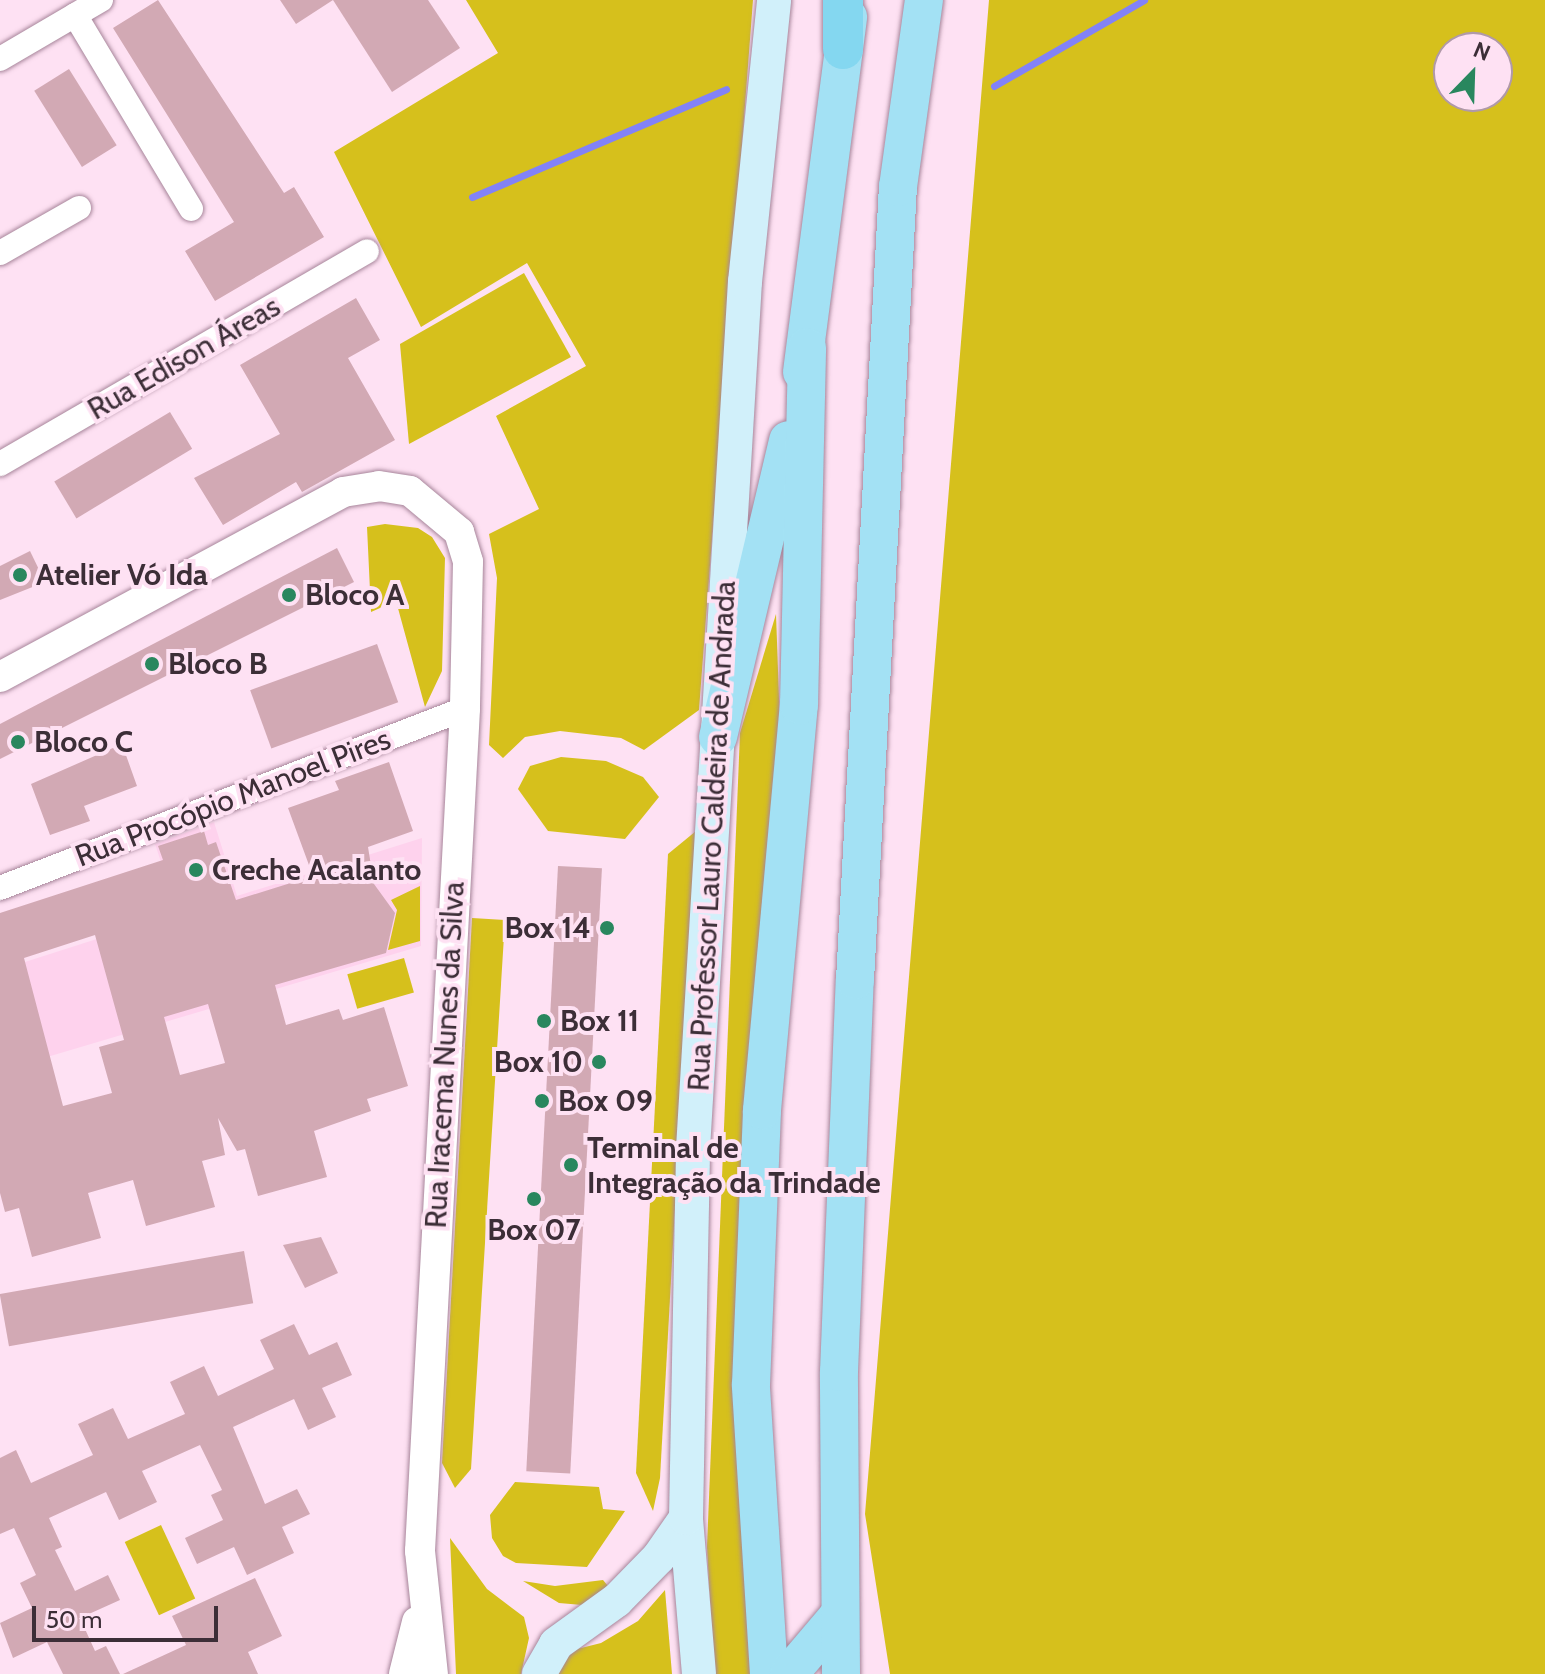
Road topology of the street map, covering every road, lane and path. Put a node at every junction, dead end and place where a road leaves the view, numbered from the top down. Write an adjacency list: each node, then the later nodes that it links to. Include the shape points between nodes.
1 (101, 0): 6 (street)
2 (774, 0): 17 (main road, Rua Professor Lauro Caldeira de Andrada, via 745,282)
3 (843, 0): 7 (highway)
4 (851, 0): 7 (main road)
5 (924, 0): 21 (main road, via 898,187 855,980 839,1372)
6 (75, 15): 8 (street); 10 (street)
7 (843, 49): 13 (main road)
8 (0, 59)
9 (79, 208): 12 (street)
10 (191, 209)
11 (367, 251): 14 (street, Rua Edison Áreas)
12 (0, 253)
13 (807, 347): 17 (main road); 26 (main road, via 799,705 762,1110 751,1385)
14 (0, 464)
15 (0, 677): 16 (street, Rua Iracema Nunes da Silva, via 343,492 379,486 410,491 459,532 468,562)
16 (465, 709): 18 (street, Rua Procópio Manoel Pires); 20 (street, Rua Iracema Nunes da Silva, via 422,1493)
17 (718, 737): 19 (main road, Rua Professor Lauro Caldeira de Andrada, via 694,1134)
18 (0, 888)
19 (686, 1518): 24 (main road, via 659,1557 617,1600 556,1644); 25 (main road, Rua Professor Lauro Caldeira de Andrada)
20 (422, 1600): 22 (street); 23 (street, Rua Iracema Nunes da Silva)
21 (839, 1615): 27 (main road); 28 (main road)
22 (404, 1674)
23 (433, 1674)
24 (539, 1674)
25 (699, 1674)
26 (769, 1674)
27 (789, 1674)
28 (841, 1674)

